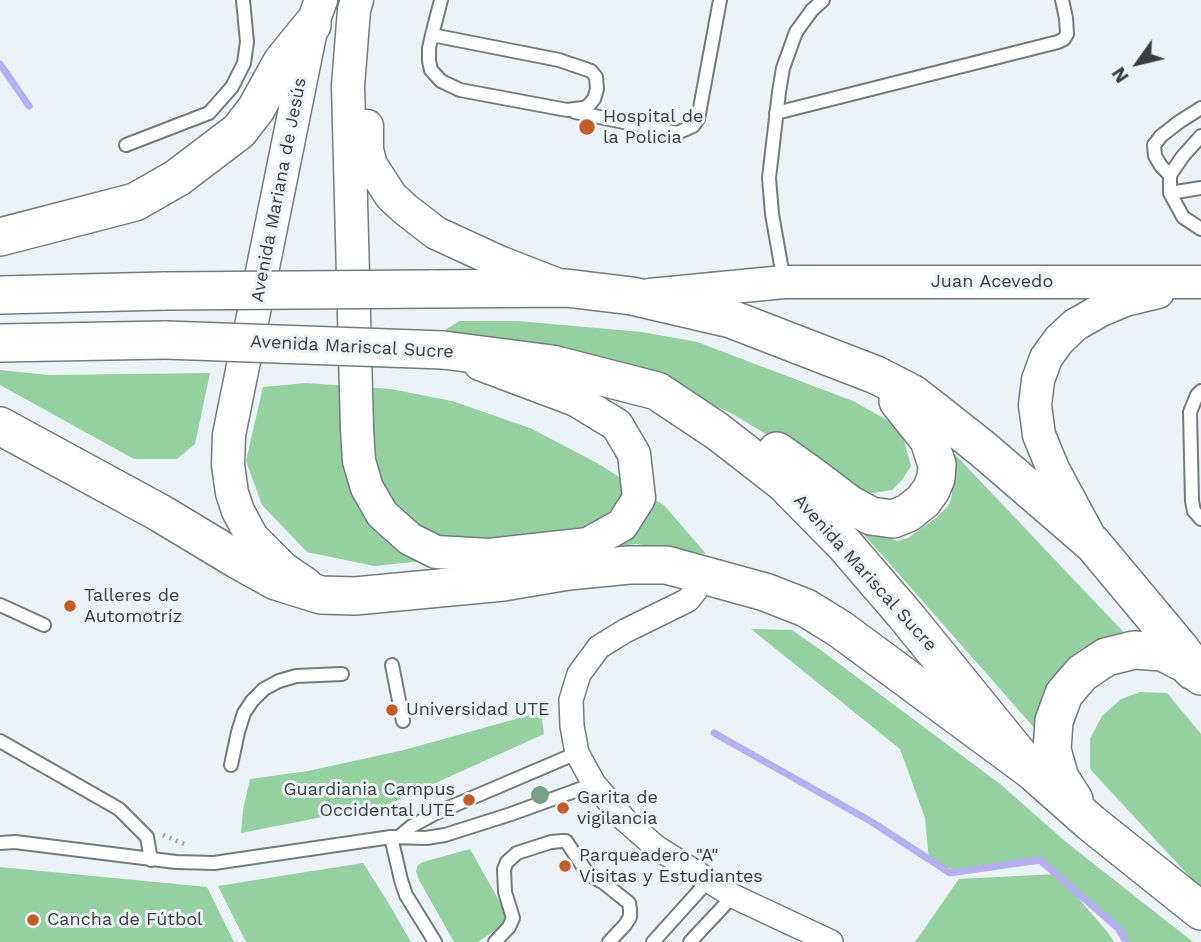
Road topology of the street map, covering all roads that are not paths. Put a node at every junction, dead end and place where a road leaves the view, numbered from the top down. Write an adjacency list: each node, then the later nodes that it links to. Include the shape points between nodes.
1 (243, 0): 14 (lane, via 247,42 244,63 232,87 209,113)
2 (357, 0): 26 (main road, via 348,86 357,429 366,488 382,513 410,539 436,552 489,555 588,544 622,525 639,498 634,454 617,425 576,400)
3 (376, 0): 22 (main road, via 367,150 379,180 391,196 436,233)
4 (441, 0): 9 (lane)
5 (720, 0): 11 (lane, via 693,126 677,133)
6 (823, 0): 12 (lane, via 796,32 783,68)
7 (1062, 0): 12 (lane, via 1066,34 1058,42)
8 (316, 12): 19 (main road, via 239,131 177,178 135,202); 34 (main road, Avenida Mariana de Jesús, via 229,435 228,465 232,493 252,537 284,569)
9 (432, 35): 11 (lane, via 429,61 441,81 460,90); 11 (lane, via 592,71 597,89 594,99 588,106)
10 (1201, 108): 15 (lane, via 1154,145 1155,156)
11 (567, 110)
12 (776, 113): 20 (lane, via 770,198)
13 (1201, 136): 15 (lane)
14 (126, 145)
15 (1170, 175): 17 (lane)
16 (1201, 188): 17 (lane)
17 (1170, 193): 18 (lane, via 1183,217)
18 (1201, 229)
19 (0, 237)
20 (784, 282): 21 (main road, Juan Acevedo); 24 (main road)
21 (1201, 282): 32 (main road, Juan Acevedo, via 1101,310 1075,324 1046,358 1035,405 1039,435)
22 (566, 288): 23 (main road, bridge); 24 (main road)
23 (0, 295)
24 (632, 296): 27 (main road, via 731,319)
25 (0, 343): 26 (main road, Avenida Mariscal Sucre, bridge, via 166,340)
26 (443, 350): 28 (main road, Avenida Mariscal Sucre, via 552,364)
27 (876, 375): 28 (main road, via 929,440 937,465 936,478 923,502 893,519 871,516 747,432); 32 (main road, via 913,394)
28 (657, 391): 44 (main road, Avenida Mariscal Sucre, via 784,483 853,554)
29 (1201, 391): 31 (lane, via 1191,412 1192,501)
30 (0, 426): 34 (main road, via 238,560 276,580)
31 (1201, 519)
32 (1094, 544): 39 (main road)
33 (703, 574): 34 (main road, via 666,565 629,565 503,582); 42 (street, via 688,600 599,647 579,674 570,699); 44 (main road, via 806,608)
34 (321, 595)
35 (0, 605): 36 (lane)
36 (44, 625)
37 (392, 665): 40 (lane)
38 (342, 674): 43 (lane, via 296,676 264,689 244,713)
39 (1201, 678): 46 (main road, via 1163,652 1134,650 1098,662 1064,694 1054,721 1052,750 1060,778)
40 (403, 721)
41 (0, 741): 49 (lane, via 119,809 147,836)
42 (577, 753): 45 (street); 47 (lane, via 434,814)
43 (231, 765)
44 (1031, 770): 46 (main road, Avenida Mariscal Sucre)
45 (594, 784): 47 (lane, via 445,835); 50 (street, via 656,847)
46 (1091, 823): 52 (main road, Avenida Mariscal Sucre)
47 (395, 836): 49 (lane, via 214,863); 53 (lane, via 406,895)
48 (0, 843): 49 (lane)
49 (151, 860)
50 (708, 881): 51 (street); 56 (lane)
51 (733, 896): 57 (lane); 58 (street)
52 (1201, 911)
53 (435, 942)
54 (495, 942): 55 (lane, via 513,918 505,892 507,862 517,853 566,841 588,874 629,903 630,917)
55 (609, 942)
56 (653, 942)
57 (690, 942)
58 (831, 942)

